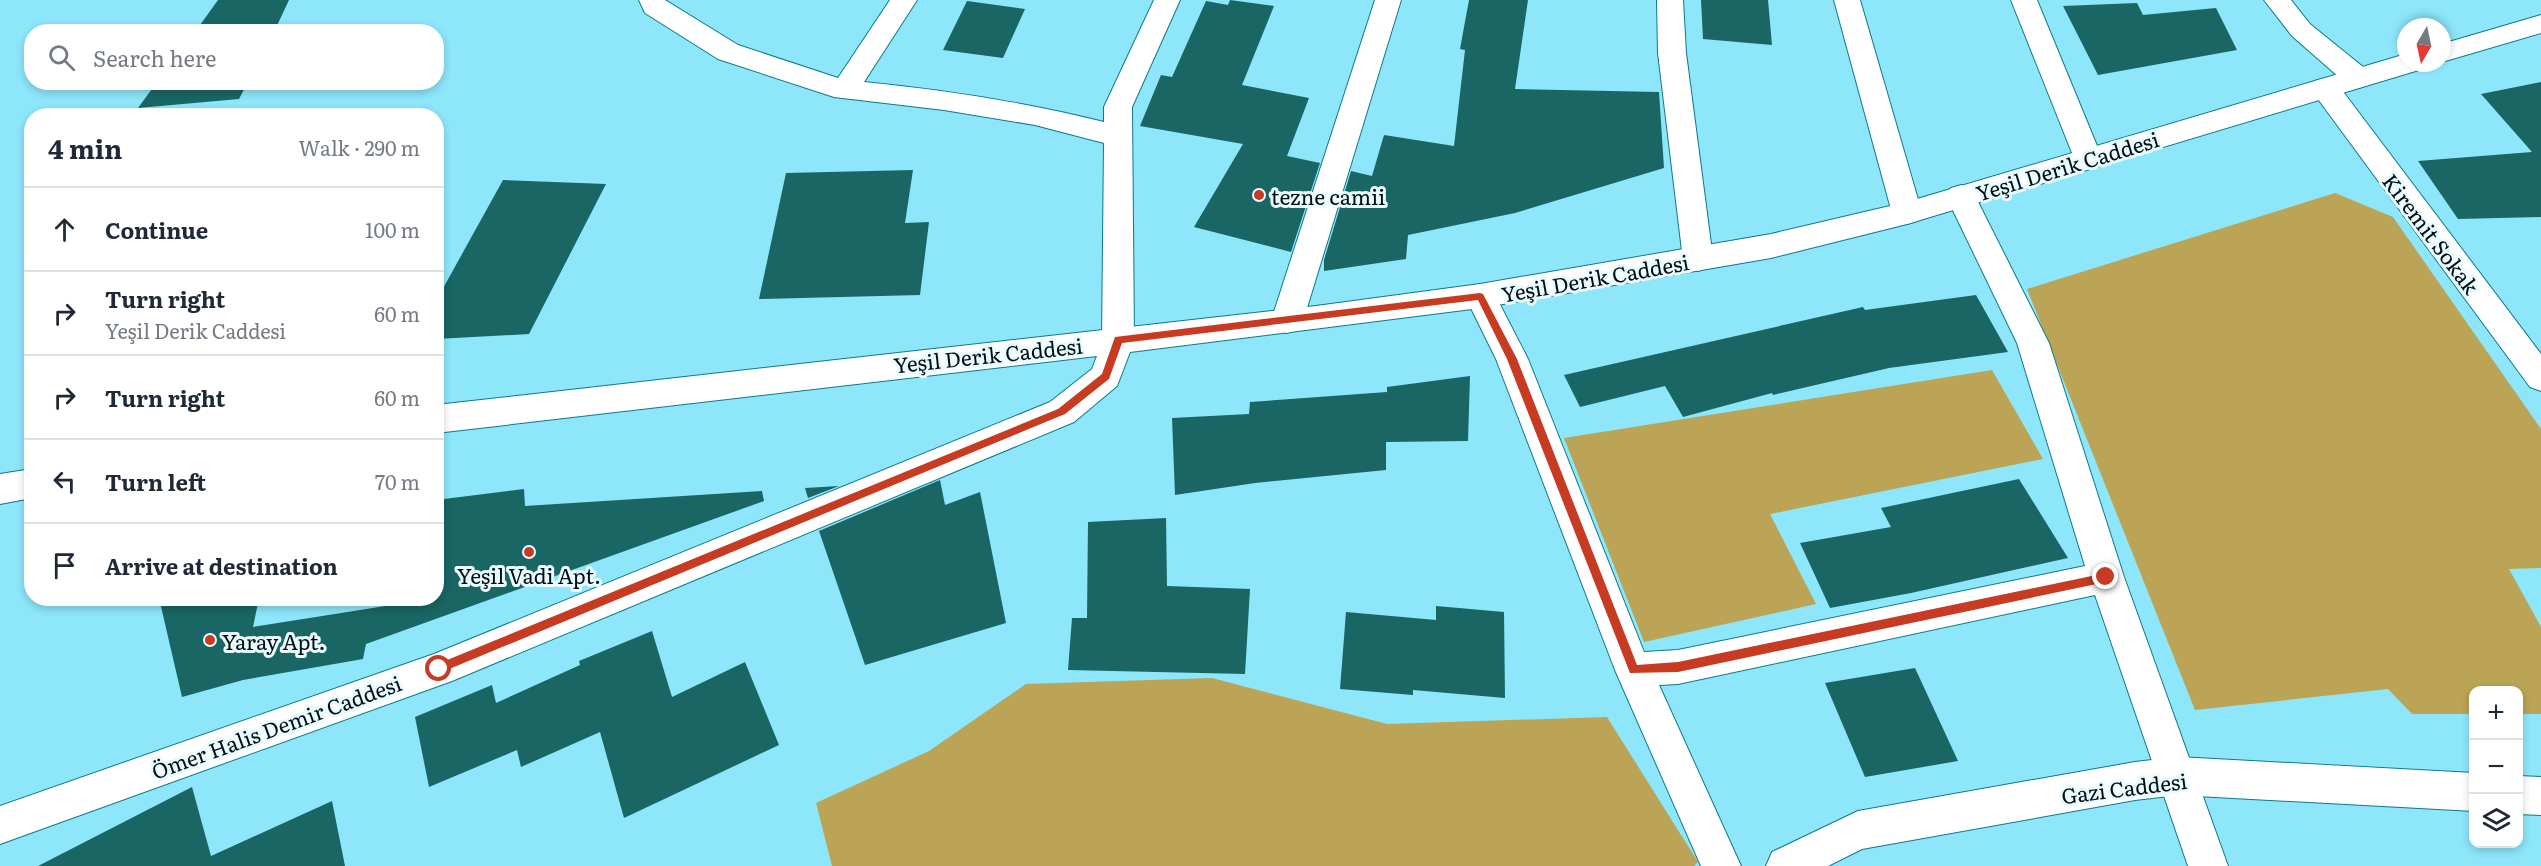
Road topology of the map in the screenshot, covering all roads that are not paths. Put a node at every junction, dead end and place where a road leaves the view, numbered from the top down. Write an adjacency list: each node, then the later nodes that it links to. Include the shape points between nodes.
1 (652, 0): 14 (street, via 654,7 728,51)
2 (904, 0): 14 (street)
3 (1167, 0): 15 (street, Ömer Halis Demir Caddesi, via 1118,107)
4 (1388, 0): 21 (street)
5 (1670, 0): 19 (street, via 1672,53)
6 (1847, 0): 18 (street)
7 (2024, 0): 16 (street)
8 (2277, 0): 12 (street, via 2301,30)
9 (2541, 24): 10 (street)
10 (2451, 50)
11 (2397, 67): 12 (street, Yeşil Derik Caddesi)
12 (2358, 78): 13 (street, Yeşil Derik Caddesi)
13 (2325, 88): 16 (street, Yeşil Derik Caddesi); 23 (street, Kiremit Sokak)
14 (844, 90): 15 (street, via 944,100 1035,115)
15 (1117, 136): 22 (street, Ömer Halis Demir Caddesi)
16 (2088, 158): 17 (street, Yeşil Derik Caddesi)
17 (1960, 196): 18 (street, Yeşil Derik Caddesi); 27 (street, via 2033,343)
18 (1907, 213): 19 (street, Yeşil Derik Caddesi)
19 (1698, 259): 20 (street, Yeşil Derik Caddesi)
20 (1480, 296): 21 (street, Yeşil Derik Caddesi); 28 (street, via 1512,359)
21 (1287, 321): 22 (street, Yeşil Derik Caddesi)
22 (1118, 340): 24 (street, Yeşil Derik Caddesi); 33 (street, Ömer Halis Demir Caddesi, via 1106,376 1062,412 439,669)
23 (2541, 378)
24 (444, 418)
25 (24, 484): 26 (street)
26 (0, 489)
27 (2106, 577): 28 (street, via 1678,667); 29 (street)
28 (1633, 670): 34 (street)
29 (2178, 776): 30 (street, Gazi Caddesi); 35 (street, Gazi Caddesi, via 1858,830); 36 (street)
30 (2469, 792)
31 (2523, 795): 32 (street)
32 (2541, 796)
33 (0, 825)
34 (1721, 866)
35 (1786, 866)
36 (2208, 866)

